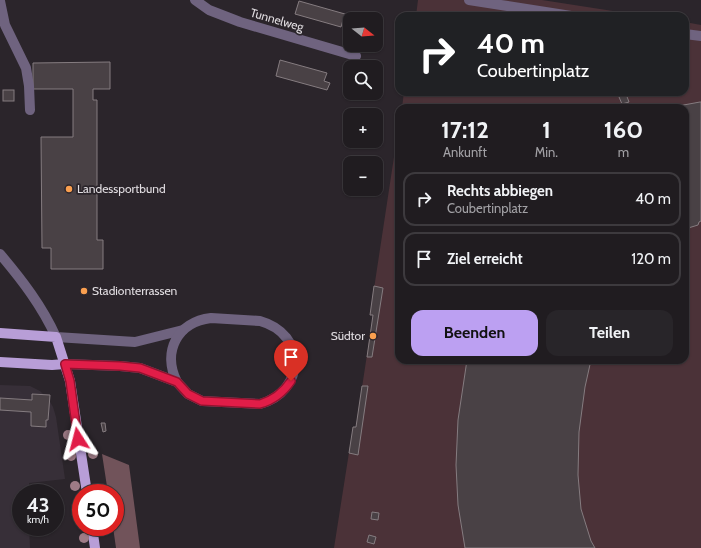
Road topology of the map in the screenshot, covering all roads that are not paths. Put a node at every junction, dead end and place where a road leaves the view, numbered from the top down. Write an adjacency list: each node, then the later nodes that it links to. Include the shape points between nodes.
1 (195, 0): 7 (street, Tunnelweg, via 209,10 240,22)
2 (469, 0): 4 (street)
3 (0, 1): 8 (street, via 5,25 26,68)
4 (546, 12)
5 (689, 34): 6 (street)
6 (701, 36)
7 (356, 56)
8 (30, 110)
9 (0, 254): 12 (street, via 30,291 50,322)
10 (183, 330): 12 (street, via 135,342); 15 (street, via 174,344 170,359); 15 (street, via 196,322 211,318 268,323 281,331 291,343 295,358 294,374 281,394 260,404 202,401 188,394)
11 (0, 333): 12 (main road)
12 (56, 337): 14 (main road)
13 (0, 362): 14 (main road)
14 (65, 364): 15 (street, via 140,368); 16 (main road, via 70,381)
15 (177, 382)
16 (86, 484)
17 (93, 536): 18 (main road)
18 (95, 548)

